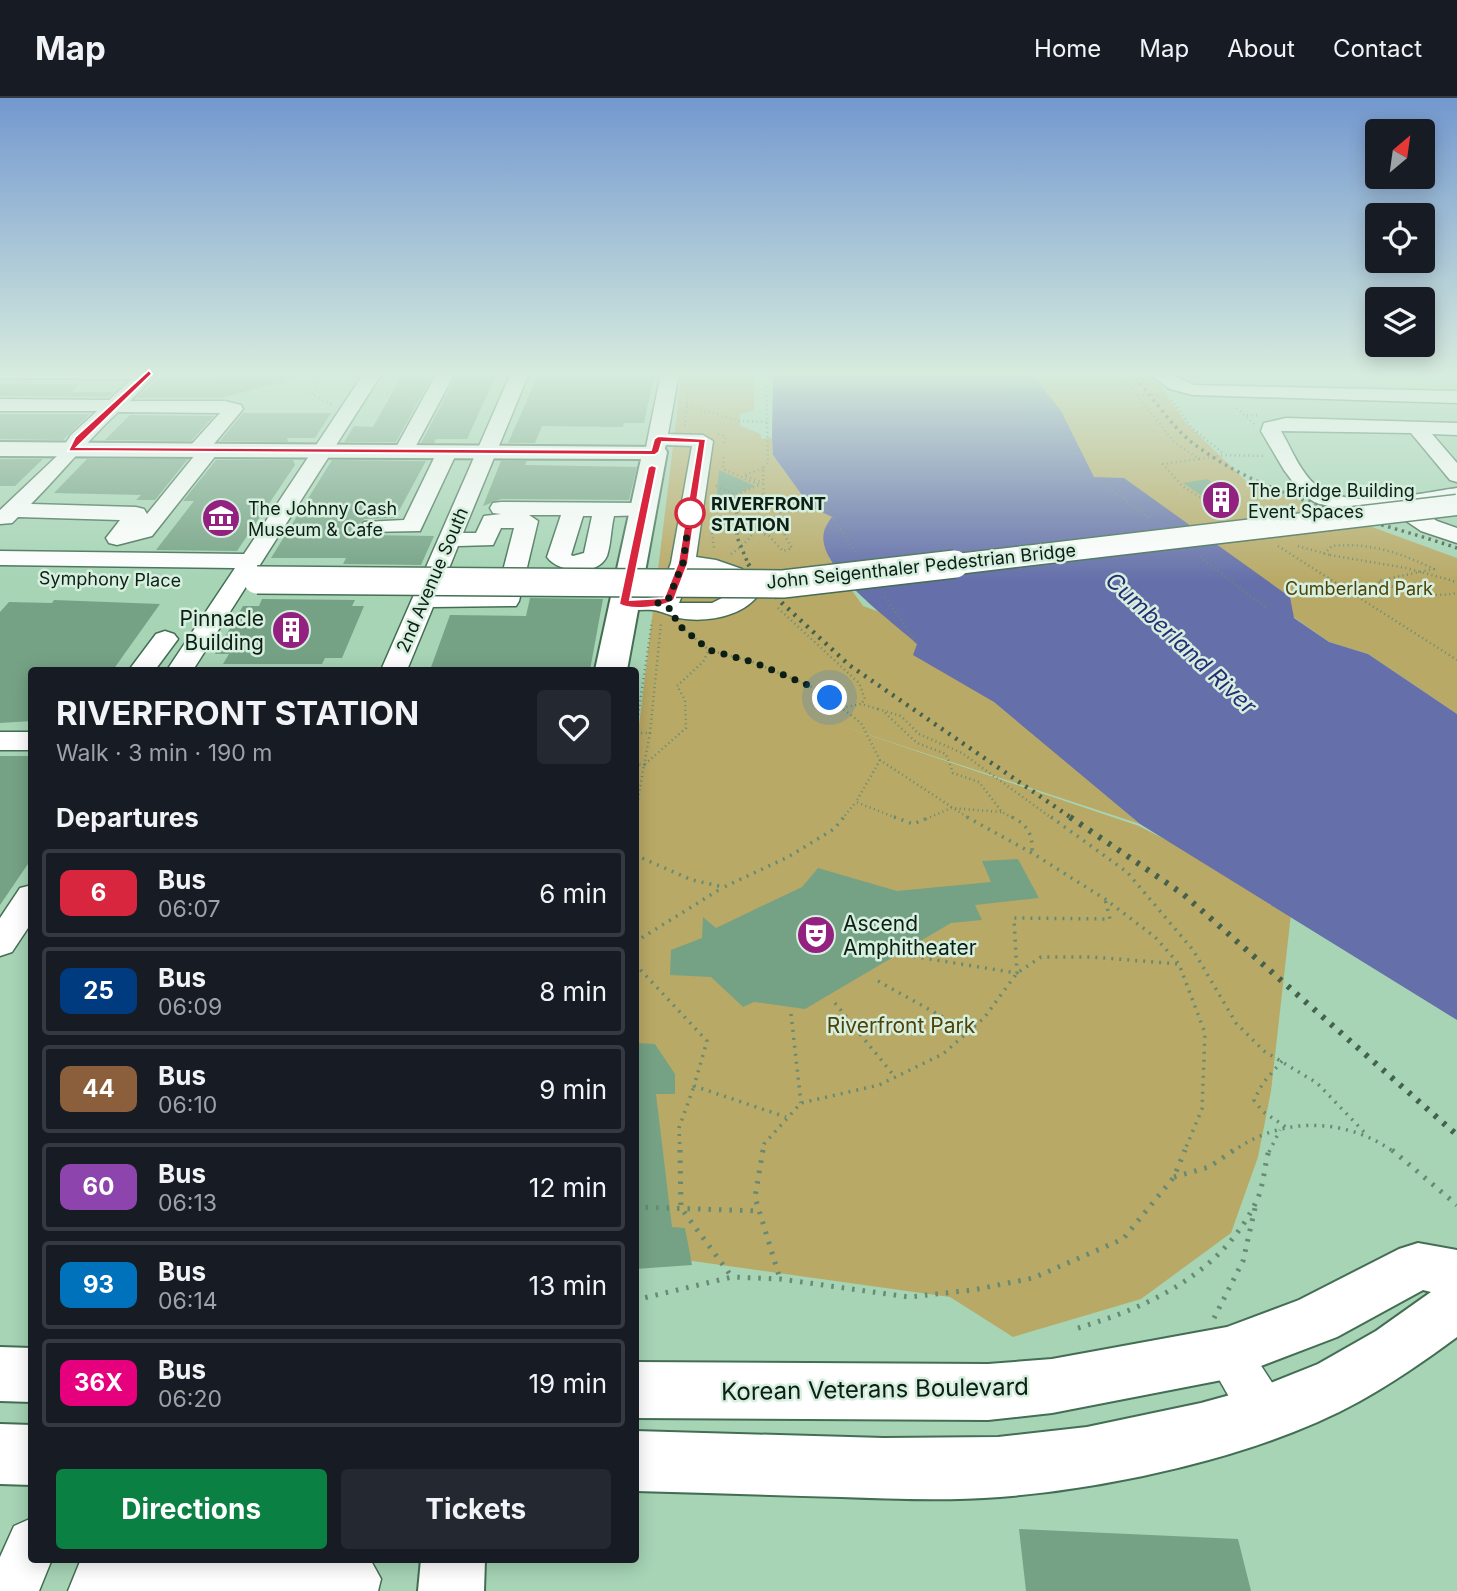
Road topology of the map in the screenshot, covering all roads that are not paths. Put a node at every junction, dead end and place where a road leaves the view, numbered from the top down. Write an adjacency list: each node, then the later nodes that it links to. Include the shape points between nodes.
1 (77, 443): 12 (street)
2 (209, 443): 13 (street)
3 (329, 443): 14 (street)
4 (408, 443): 15 (street)
5 (489, 443): 17 (street, 2nd Avenue South)
6 (657, 443): 18 (street)
7 (693, 443): 18 (street)
8 (702, 443): 19 (street)
9 (1280, 443): 22 (street, via 1309,489 1321,496 1348,504)
10 (1429, 443): 20 (street)
11 (0, 449): 12 (main road)
12 (71, 449): 13 (main road); 25 (street)
13 (204, 450): 14 (main road); 31 (street, via 144,531)
14 (321, 451): 15 (main road); 38 (street)
15 (404, 451): 16 (main road)
16 (447, 452): 17 (main road); 28 (street)
17 (485, 452): 18 (main road); 29 (street, 2nd Avenue South)
18 (655, 453): 19 (street); 27 (main road)
19 (697, 467): 37 (street)
20 (1457, 476)
21 (1457, 494): 22 (street)
22 (1393, 502): 32 (street, via 1429,526)
23 (1457, 505): 38 (street, John Seigenthaler Pedestrian Bridge, bridge, via 783,584)
24 (574, 509): 26 (street); 26 (street, via 559,557 562,561 590,561 595,556); 29 (street)
25 (4, 517): 31 (street)
26 (602, 520): 27 (street)
27 (641, 520): 43 (main road)
28 (413, 523): 29 (street); 30 (street)
29 (456, 524): 34 (street); 41 (street, 2nd Avenue South)
30 (372, 527)
31 (120, 534): 33 (street, via 111,544)
32 (1457, 537)
33 (0, 542)
34 (481, 550): 36 (street); 36 (street, via 492,521 527,521); 42 (street)
35 (0, 558): 38 (street, John Seigenthaler Pedestrian Bridge)
36 (517, 561): 42 (street, via 507,601)
37 (683, 563): 43 (street, via 668,600); 43 (street, via 734,574 747,594 707,613)
38 (255, 570): 46 (street)
39 (0, 578): 40 (street, Symphony Place)
40 (220, 580)
41 (424, 600): 42 (street); 47 (street, 2nd Avenue South)
42 (460, 600)
43 (652, 605): 48 (main road)
44 (166, 639): 45 (street)
45 (145, 666): 46 (street)
46 (183, 667)
47 (395, 667)
48 (613, 667)
49 (0, 741): 50 (street)
50 (28, 741)
51 (28, 903): 52 (street)
52 (9, 937)
53 (1456, 1284): 54 (main road, Korean Veterans Boulevard, via 1418,1266 1317,1319); 58 (main road, Korean Veterans Boulevard, via 1396,1349 1338,1383)
54 (1220, 1335): 57 (main road, Korean Veterans Boulevard, via 1052,1386 988,1392); 58 (street)
55 (0, 1374): 56 (main road)
56 (28, 1375)
57 (639, 1390)
58 (1265, 1414): 61 (main road, Korean Veterans Boulevard, via 1087,1457 998,1467)
59 (0, 1454): 60 (main road)
60 (28, 1455)
61 (639, 1461)
62 (28, 1553): 64 (street)
63 (453, 1563): 67 (main road)
64 (12, 1591)
65 (95, 1591): 66 (street, via 104,1567 354,1579)
66 (351, 1591)
67 (451, 1591)

